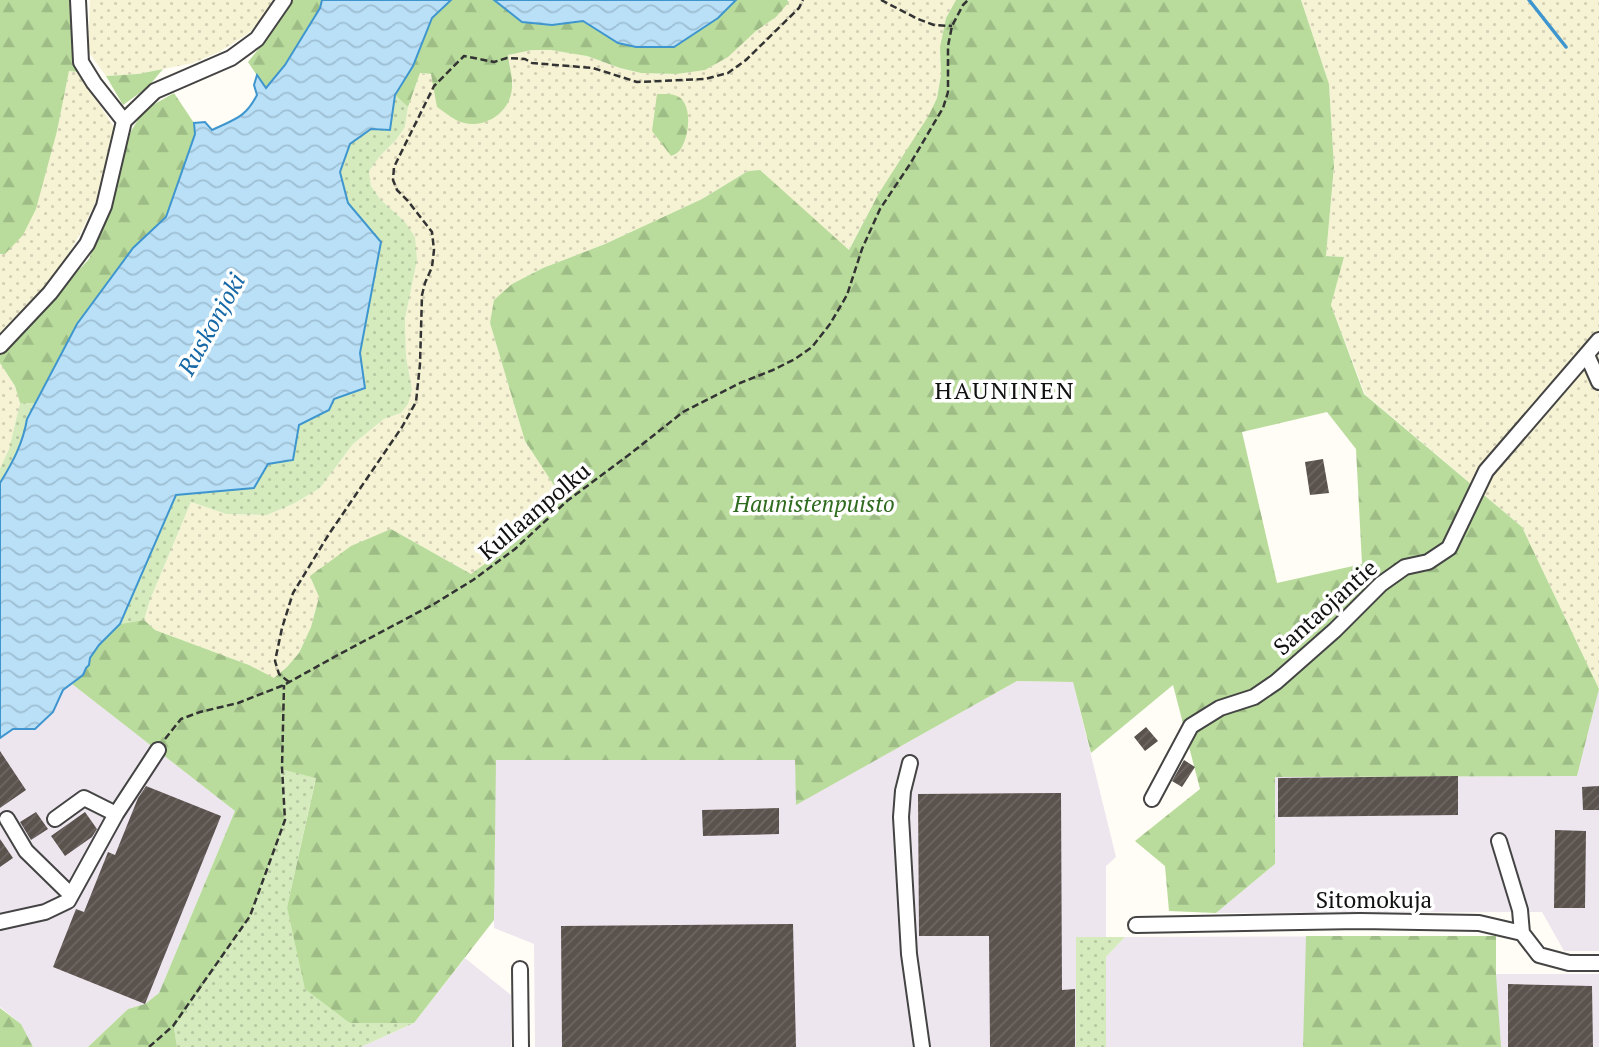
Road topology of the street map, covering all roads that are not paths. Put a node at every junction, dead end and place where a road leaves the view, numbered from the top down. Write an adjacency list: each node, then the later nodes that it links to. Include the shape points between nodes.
1 (78, 0): 3 (street, via 81,62)
2 (284, 0): 3 (street, via 251,44 231,58 155,91)
3 (124, 121): 5 (street, via 104,206 87,244 50,293)
4 (1599, 340): 6 (street, Santaojantie)
5 (0, 346)
6 (1587, 355): 7 (street); 10 (street, Santaojantie, via 1486,471 1449,548 1428,562 1405,567 1381,584 1276,682 1191,726)
7 (1599, 382)
8 (158, 750): 11 (street)
9 (910, 763): 22 (street, via 901,817 909,954)
10 (1152, 799)
11 (116, 814): 13 (street, via 84,798); 15 (street)
12 (7, 819): 15 (street, via 26,851)
13 (55, 819)
14 (1499, 841): 18 (street, via 1520,910)
15 (71, 895): 16 (street, via 45,912)
16 (0, 922)
17 (1136, 925): 18 (street, Sitomokuja, via 1479,923)
18 (1522, 933): 19 (street, via 1539,955 1569,963)
19 (1599, 963)
20 (520, 969): 21 (street)
21 (521, 1047)
22 (922, 1047)

